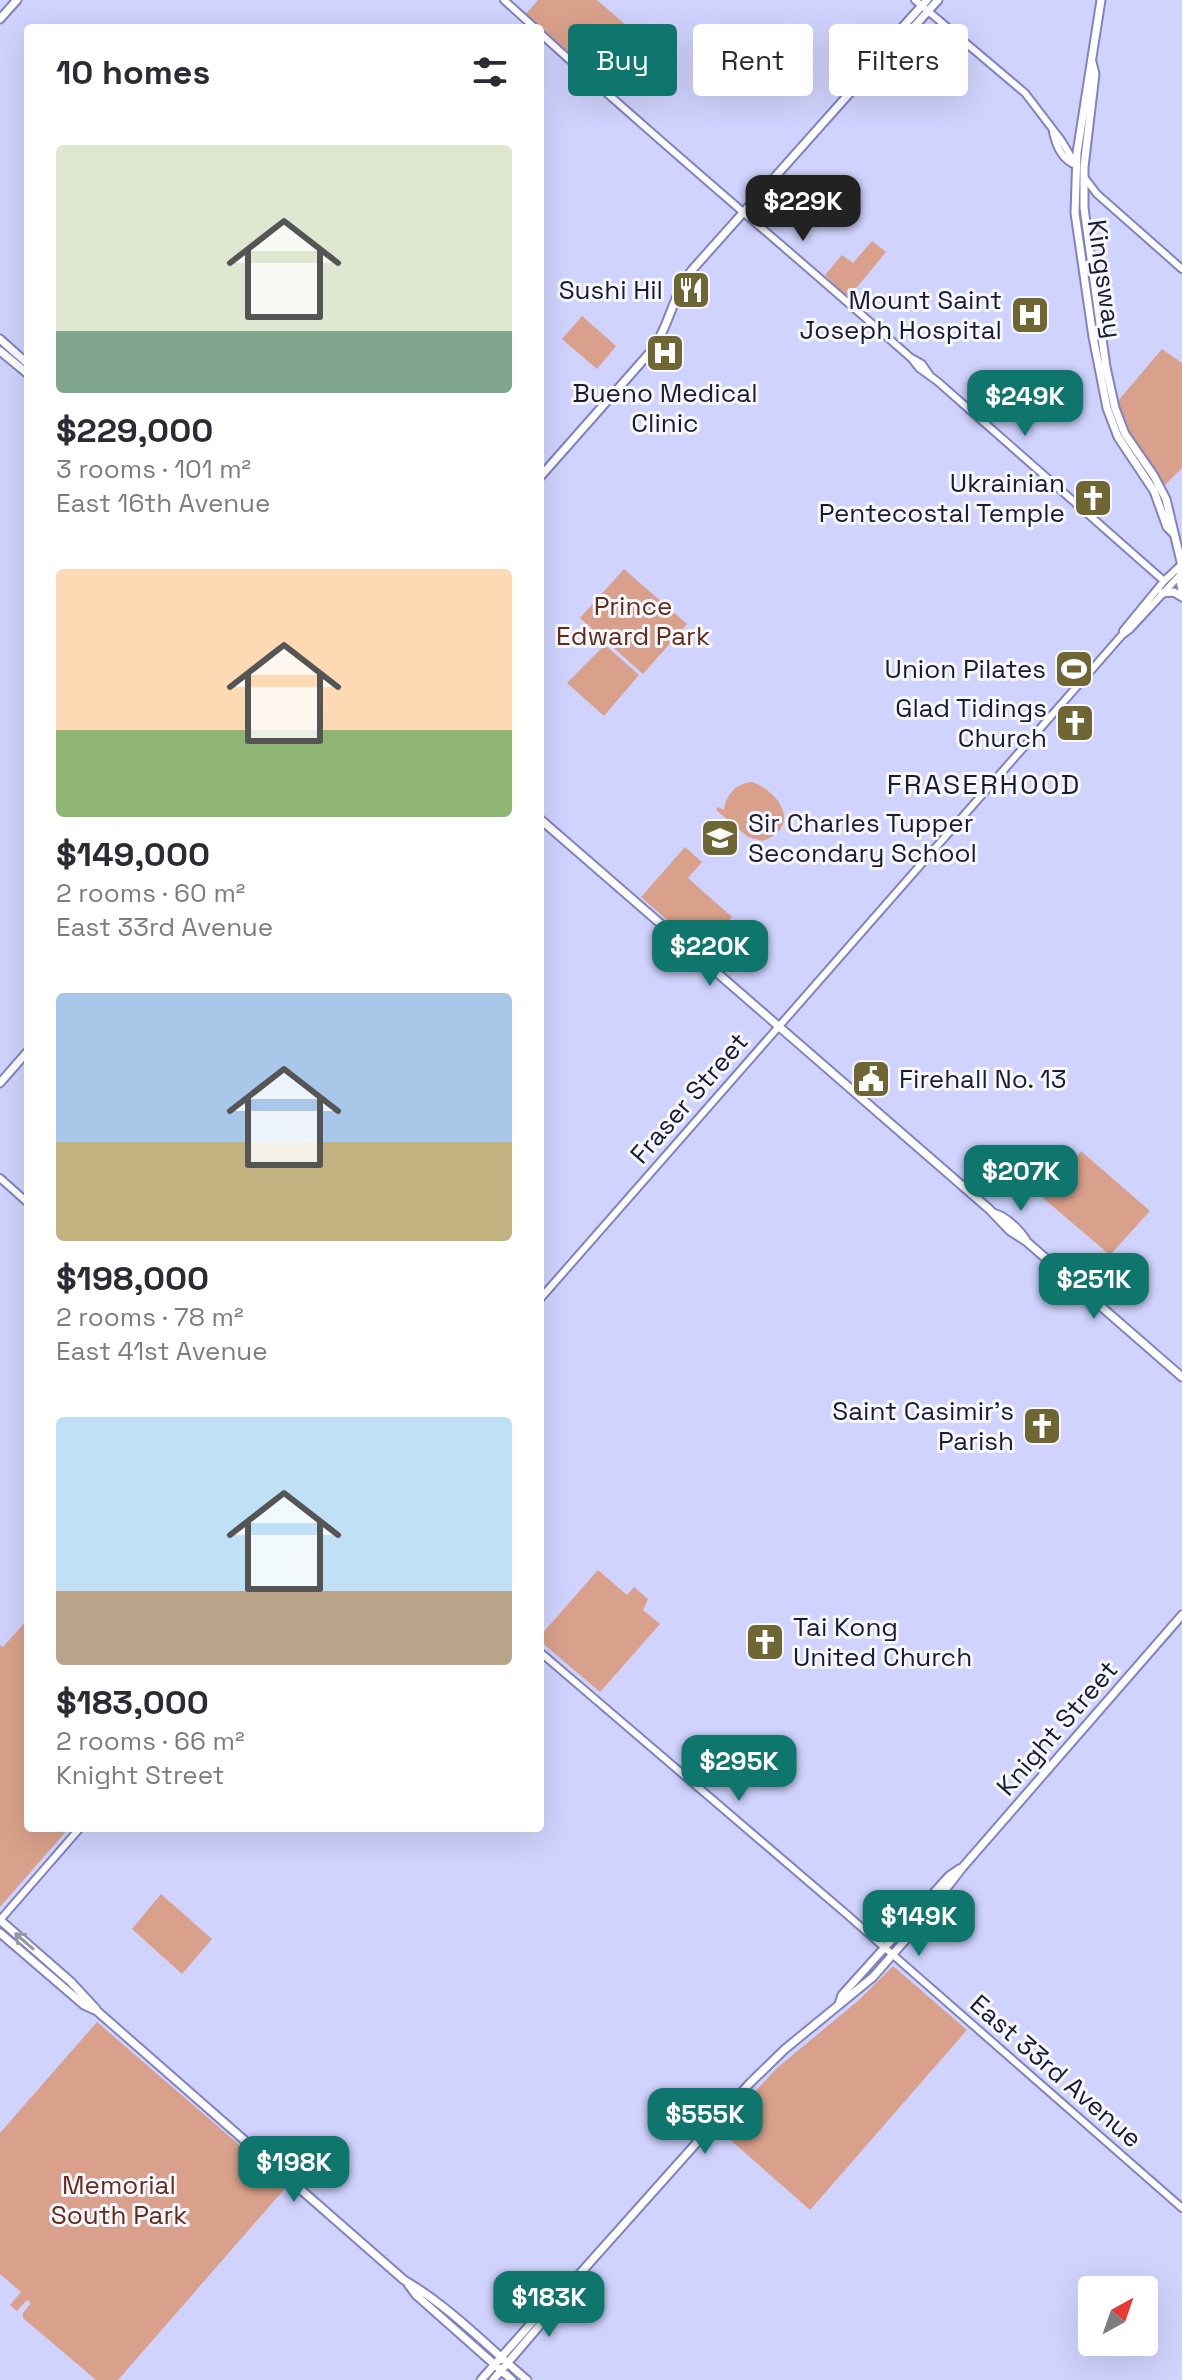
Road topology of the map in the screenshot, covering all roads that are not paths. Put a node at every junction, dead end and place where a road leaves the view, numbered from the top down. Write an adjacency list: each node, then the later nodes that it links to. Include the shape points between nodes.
1 (17, 0): 6 (main road)
2 (504, 0): 7 (street)
3 (938, 0): 5 (main road)
4 (1101, 0): 9 (main road, Kingsway)
5 (923, 4): 10 (street, via 1025,93 1053,132 1055,144); 12 (main road, via 887,57)
6 (0, 19)
7 (531, 24)
8 (544, 37): 12 (street)
9 (1092, 62): 10 (main road, Kingsway); 11 (main road, Kingsway)
10 (1076, 165): 11 (street); 19 (main road, Kingsway, via 1075,213 1107,408)
11 (1083, 176): 13 (street); 19 (main road, Kingsway, via 1114,406 1125,434 1166,499)
12 (744, 214): 18 (main road, via 682,285 653,349); 21 (street)
13 (1182, 269)
14 (0, 339): 16 (main road)
15 (0, 351): 17 (main road)
16 (24, 360)
17 (24, 371)
18 (544, 472)
19 (1173, 533): 20 (main road, Kingsway)
20 (1181, 569): 21 (street, Fraser Street); 22 (main road, Kingsway); 23 (street, Fraser Street)
21 (1164, 581): 25 (street, Fraser Street)
22 (1182, 590)
23 (1162, 593): 24 (main road); 25 (street, Fraser Street)
24 (1182, 597)
25 (1122, 635): 27 (street, Fraser Street)
26 (544, 822): 27 (main road)
27 (778, 1026): 32 (street, Fraser Street); 33 (main road)
28 (24, 1056): 29 (main road)
29 (0, 1083)
30 (0, 1178): 31 (street)
31 (24, 1199)
32 (544, 1294)
33 (1182, 1377)
34 (1182, 1615): 37 (main road, Knight Street)
35 (544, 1655): 40 (street, East 33rd Avenue)
36 (77, 1832): 38 (street)
37 (962, 1868): 40 (main road, Knight Street); 41 (main road, Knight Street)
38 (0, 1920): 43 (main road, one-way to 38)
39 (0, 1933): 43 (main road)
40 (886, 1948): 41 (street, East 33rd Avenue); 42 (main road, Knight Street)
41 (893, 1955): 42 (main road, Knight Street); 44 (street, East 33rd Avenue)
42 (839, 2004): 46 (main road, Knight Street, via 750,2083)
43 (97, 2011): 45 (main road)
44 (1182, 2208)
45 (404, 2280): 47 (main road); 49 (main road)
46 (560, 2296): 47 (main road, Knight Street); 48 (main road, Knight Street)
47 (501, 2358): 48 (main road); 49 (main road, Knight Street)
48 (508, 2364): 49 (main road, Knight Street); 53 (main road)
49 (498, 2368): 50 (main road, Knight Street); 51 (main road, Knight Street); 52 (main road)
50 (481, 2380)
51 (493, 2380)
52 (512, 2380)
53 (527, 2380)

